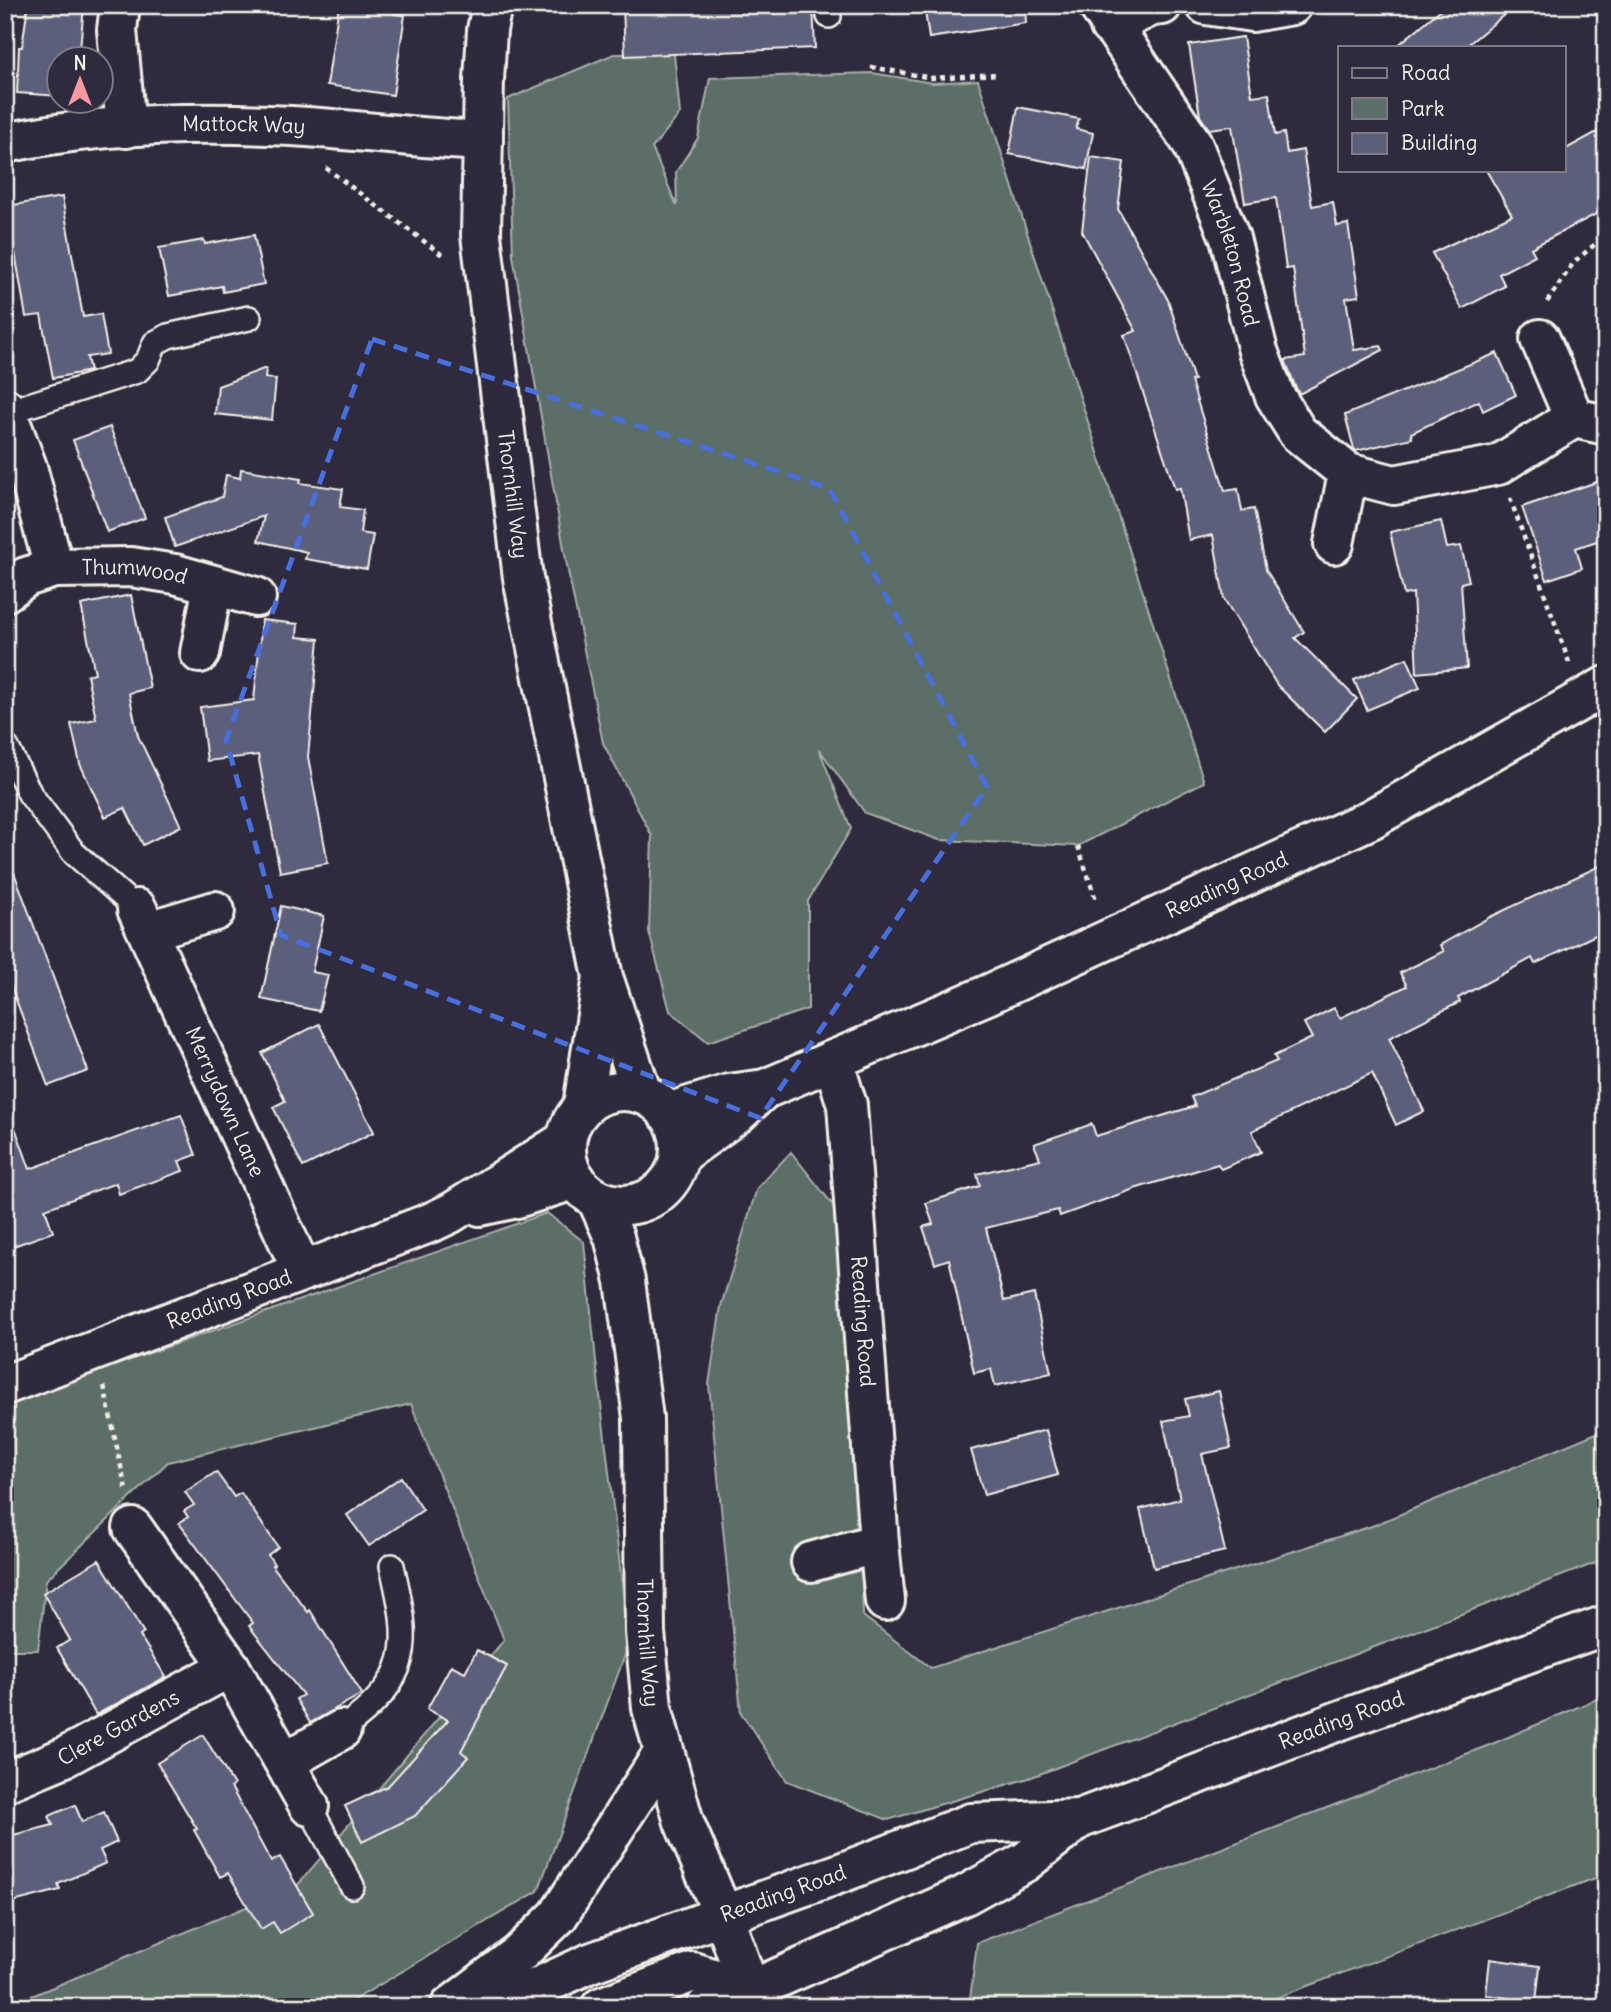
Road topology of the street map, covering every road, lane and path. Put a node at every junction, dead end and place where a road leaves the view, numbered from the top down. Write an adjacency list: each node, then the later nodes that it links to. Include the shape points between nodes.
1 (120, 5): 9 (main road, via 117,30)
2 (492, 5): 10 (main road, Thornhill Way)
3 (1162, 5): 6 (main road, Warbleton Road)
4 (1206, 5): 5 (main road, via 1252,12)
5 (1292, 5)
6 (1104, 16): 20 (main road, Warbleton Road, via 1192,143 1230,238 1258,351 1275,396 1298,433)
7 (871, 67): 8 (path, via 932,78)
8 (997, 74)
9 (126, 128): 10 (main road, Mattock Way, via 257,125); 11 (main road, Mattock Way)
10 (483, 141): 14 (main road, Thornhill Way, via 481,235)
11 (5, 143)
12 (320, 163): 14 (path)
13 (1606, 235): 16 (path, via 1574,262 1547,301)
14 (487, 289): 33 (main road, Thornhill Way, via 523,578)
15 (249, 318): 17 (lane, via 168,336 155,344 137,370)
16 (1540, 339): 18 (main road, Warbleton Road)
17 (6, 410): 22 (main road, Thumwood, via 27,467)
18 (1590, 421): 19 (main road, Warbleton Road)
19 (1498, 465): 20 (main road, Warbleton Road, via 1394,485); 27 (path)
20 (1348, 473): 21 (main road)
21 (1334, 544)
22 (54, 568): 23 (main road, Thumwood, via 131,567); 24 (main road, Thumwood, via 26,577)
23 (213, 585): 25 (main road, Thumwood); 26 (main road, Thumwood)
24 (5, 592)
25 (256, 597)
26 (200, 653)
27 (1594, 692): 32 (main road, Reading Road, via 1371,819)
28 (7, 748): 31 (lane, via 30,794 74,853)
29 (1078, 846): 32 (path)
30 (215, 911): 31 (main road)
31 (143, 920): 42 (main road, Merrydown Lane)
32 (1109, 940): 34 (main road, Reading Road)
33 (603, 977): 36 (main road, Thornhill Way); 37 (main road, Thornhill Way)
34 (833, 1060): 35 (main road, Reading Road); 47 (main road, Reading Road, via 847,1105)
35 (765, 1089): 36 (main road, Reading Road); 39 (main road, Reading Road)
36 (654, 1103): 37 (main road, via 624,1090 602,1094); 39 (main road, via 676,1126)
37 (583, 1106): 38 (main road, via 573,1118)
38 (566, 1140): 40 (main road, via 566,1154); 41 (main road, Reading Road)
39 (674, 1169): 40 (main road, via 656,1195 634,1204 616,1205); 43 (main road, Thornhill Way, via 639,1232)
40 (587, 1189): 41 (main road, Reading Road); 43 (main road, Thornhill Way, via 614,1237)
41 (451, 1213): 42 (main road, Reading Road)
42 (302, 1271): 44 (main road, Reading Road)
43 (625, 1281): 54 (main road, Thornhill Way, via 643,1418 647,1668)
44 (90, 1353): 45 (main road, Reading Road); 46 (path, via 107,1393)
45 (5, 1385)
46 (133, 1528): 52 (main road)
47 (878, 1543): 48 (main road); 50 (main road, Reading Road)
48 (811, 1562)
49 (392, 1566): 53 (lane, via 402,1610 401,1662 369,1710)
50 (885, 1601)
51 (1606, 1625): 58 (main road, Reading Road)
52 (230, 1667): 55 (main road); 56 (main road, Clere Gardens, via 65,1757)
53 (341, 1730): 55 (main road)
54 (664, 1752): 60 (main road, Thornhill Way, via 684,1822); 62 (main road, via 558,1916 519,1954)
55 (285, 1762): 57 (main road)
56 (5, 1782)
57 (309, 1806): 59 (lane)
58 (1079, 1819): 60 (main road, Reading Road, via 971,1824); 61 (main road, Reading Road, via 1025,1863)
59 (352, 1886)
60 (723, 1915): 61 (main road, Thornhill Way); 63 (main road, Reading Road, via 590,1963)
61 (754, 1998): 64 (main road, via 693,1972); 65 (main road, Reading Road)
62 (450, 2007)
63 (495, 2007)
64 (601, 2007)
65 (706, 2007)

